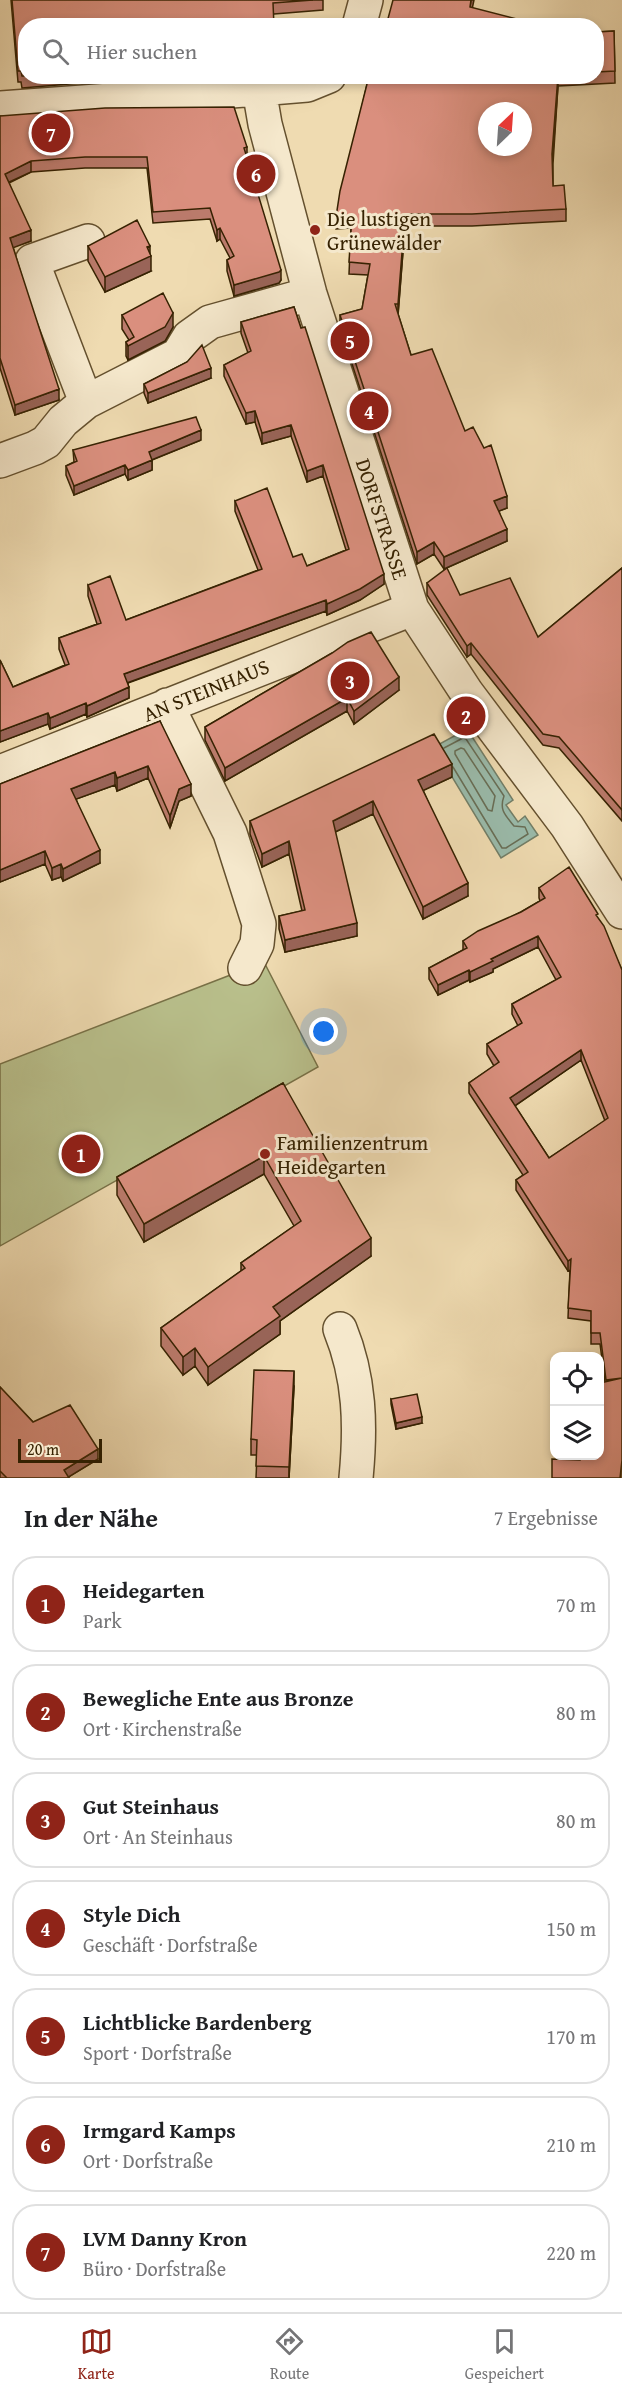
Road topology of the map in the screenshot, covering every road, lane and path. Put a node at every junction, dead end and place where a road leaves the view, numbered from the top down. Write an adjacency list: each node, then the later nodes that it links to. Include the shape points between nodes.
1 (366, 0): 2 (street)
2 (361, 18)
3 (311, 84): 4 (street)
4 (259, 89): 5 (street); 7 (street, DORFSTRASSE)
5 (0, 108)
6 (88, 241): 8 (street, via 32,261)
7 (310, 294): 8 (street, via 210,322 189,337 178,355); 10 (street, DORFSTRASSE)
8 (86, 402): 9 (street, via 46,442)
9 (0, 461)
10 (412, 609): 11 (street, AN STEINHAUS); 13 (street, DORFSTRASSE, via 467,693 567,826)
11 (168, 705): 12 (street, AN STEINHAUS); 14 (street, via 230,832 259,924 257,944)
12 (0, 772)
13 (622, 912)
14 (246, 968)
15 (340, 1329): 16 (street, via 358,1391)
16 (357, 1478)

